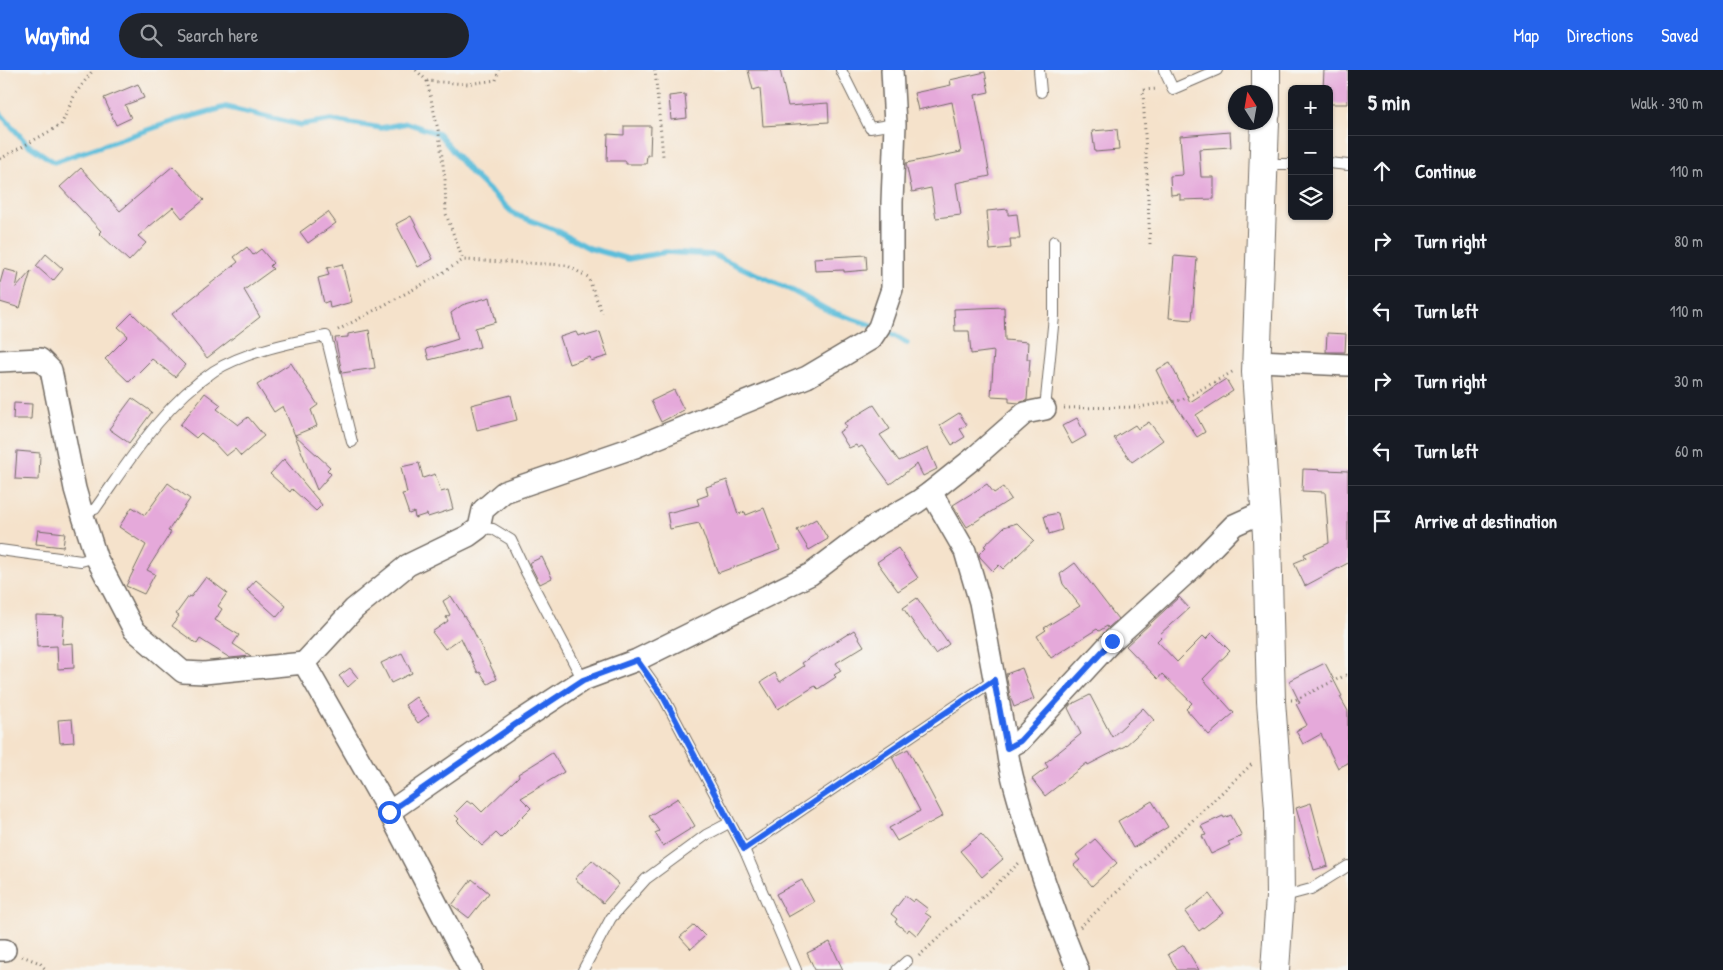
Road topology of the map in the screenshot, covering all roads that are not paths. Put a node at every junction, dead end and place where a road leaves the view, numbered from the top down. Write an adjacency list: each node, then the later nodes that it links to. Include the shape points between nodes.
1 (841, 70): 9 (lane, via 870,128)
2 (892, 70): 9 (street)
3 (1039, 70): 8 (lane)
4 (1164, 70): 5 (lane, via 1173,89)
5 (1217, 70)
6 (1266, 70): 7 (street)
7 (1266, 85)
8 (1041, 92)
9 (895, 124): 24 (street, via 892,289 872,340 807,377 635,447 504,492 483,510)
10 (1265, 130): 12 (street)
11 (1333, 163): 14 (lane)
12 (1265, 164): 13 (lane); 18 (street)
13 (1288, 164)
14 (1348, 165)
15 (1054, 242): 19 (lane, via 1054,316)
16 (0, 361): 23 (street, via 40,359 51,370)
17 (1348, 364): 18 (street)
18 (1256, 367): 22 (street)
19 (1046, 409): 21 (street, via 1025,413)
20 (352, 442): 23 (lane, via 326,336 302,340 240,358 214,372 183,396 148,434 95,509)
21 (931, 492): 27 (street, via 873,527 811,574); 30 (street, via 965,551 980,602)
22 (1265, 511): 31 (street, via 1234,525 1112,641 1020,741); 36 (street)
23 (82, 513): 26 (street)
24 (479, 528): 28 (street, via 408,565 354,609); 29 (lane, via 493,529 511,540)
25 (0, 550): 26 (lane, via 81,561)
26 (96, 557): 28 (street, via 134,630 182,672)
27 (637, 660): 29 (street); 33 (lane, via 664,698)
28 (304, 663): 32 (street)
29 (583, 680): 32 (street)
30 (994, 680): 31 (street); 34 (lane)
31 (1007, 748): 40 (street, via 1008,764 1034,849)
32 (389, 812): 38 (street)
33 (729, 823): 34 (lane); 39 (lane, via 706,835 646,879 611,918)
34 (744, 849): 37 (lane)
35 (1348, 866): 36 (lane, via 1311,889)
36 (1280, 897): 41 (street)
37 (794, 969)
38 (471, 970)
39 (583, 970)
40 (1078, 970)
41 (1274, 970)

